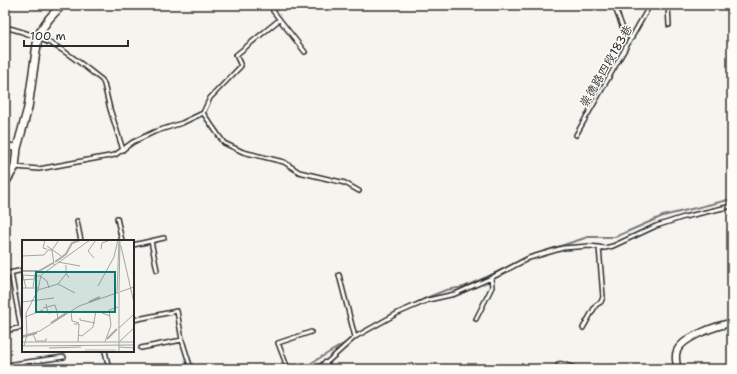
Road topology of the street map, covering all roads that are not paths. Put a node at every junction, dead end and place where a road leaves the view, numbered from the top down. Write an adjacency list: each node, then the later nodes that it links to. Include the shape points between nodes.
1 (62, 5): 9 (street, via 48,18)
2 (274, 5): 6 (lane, via 273,11)
3 (614, 5): 10 (lane, via 625,34)
4 (650, 5): 10 (lane, 崇德路四段183巷)
5 (668, 5): 7 (lane)
6 (279, 20): 11 (lane); 12 (lane, via 236,55 241,66 210,98)
7 (669, 25)
8 (5, 27): 9 (lane)
9 (38, 37): 15 (street, via 28,108); 16 (lane, via 62,50 102,80)
10 (632, 38): 13 (lane, 崇德路四段183巷)
11 (305, 52)
12 (203, 113): 16 (lane, via 154,132); 19 (lane, via 224,143 243,152 284,162 299,172 345,183)
13 (576, 135)
14 (5, 146): 15 (street)
15 (17, 148): 17 (street)
16 (123, 150): 17 (lane, via 115,155 38,169)
17 (15, 167): 18 (street)
18 (5, 183)
19 (359, 191)
20 (732, 206): 28 (lane, via 656,226 614,246)
21 (117, 218): 25 (lane)
22 (77, 221): 24 (lane)
23 (164, 238): 26 (lane)
24 (81, 240)
25 (122, 240)
26 (151, 241): 27 (lane); 30 (lane)
27 (134, 245)
28 (599, 247): 34 (lane, via 563,248 529,258); 39 (lane, via 603,297)
29 (22, 270): 31 (lane)
30 (157, 270)
31 (10, 273): 32 (lane); 38 (lane)
32 (5, 274)
33 (339, 275): 42 (lane)
34 (491, 278): 35 (lane, via 492,287); 42 (lane, via 455,294 428,300 398,313)
35 (476, 319)
36 (134, 320): 43 (lane, via 177,311)
37 (732, 323): 55 (street, via 715,327 682,343 676,352)
38 (22, 327): 40 (lane)
39 (583, 328)
40 (5, 331)
41 (310, 332): 52 (lane, via 278,344)
42 (355, 338): 48 (lane)
43 (182, 340): 44 (lane); 51 (lane)
44 (141, 348)
45 (105, 352): 50 (lane)
46 (64, 357): 49 (lane, via 13,364)
47 (560, 366): 54 (lane)
48 (325, 367): 53 (lane)
49 (5, 368)
50 (109, 369)
51 (191, 369)
52 (288, 369)
53 (312, 369)
54 (577, 369)
55 (678, 369)

